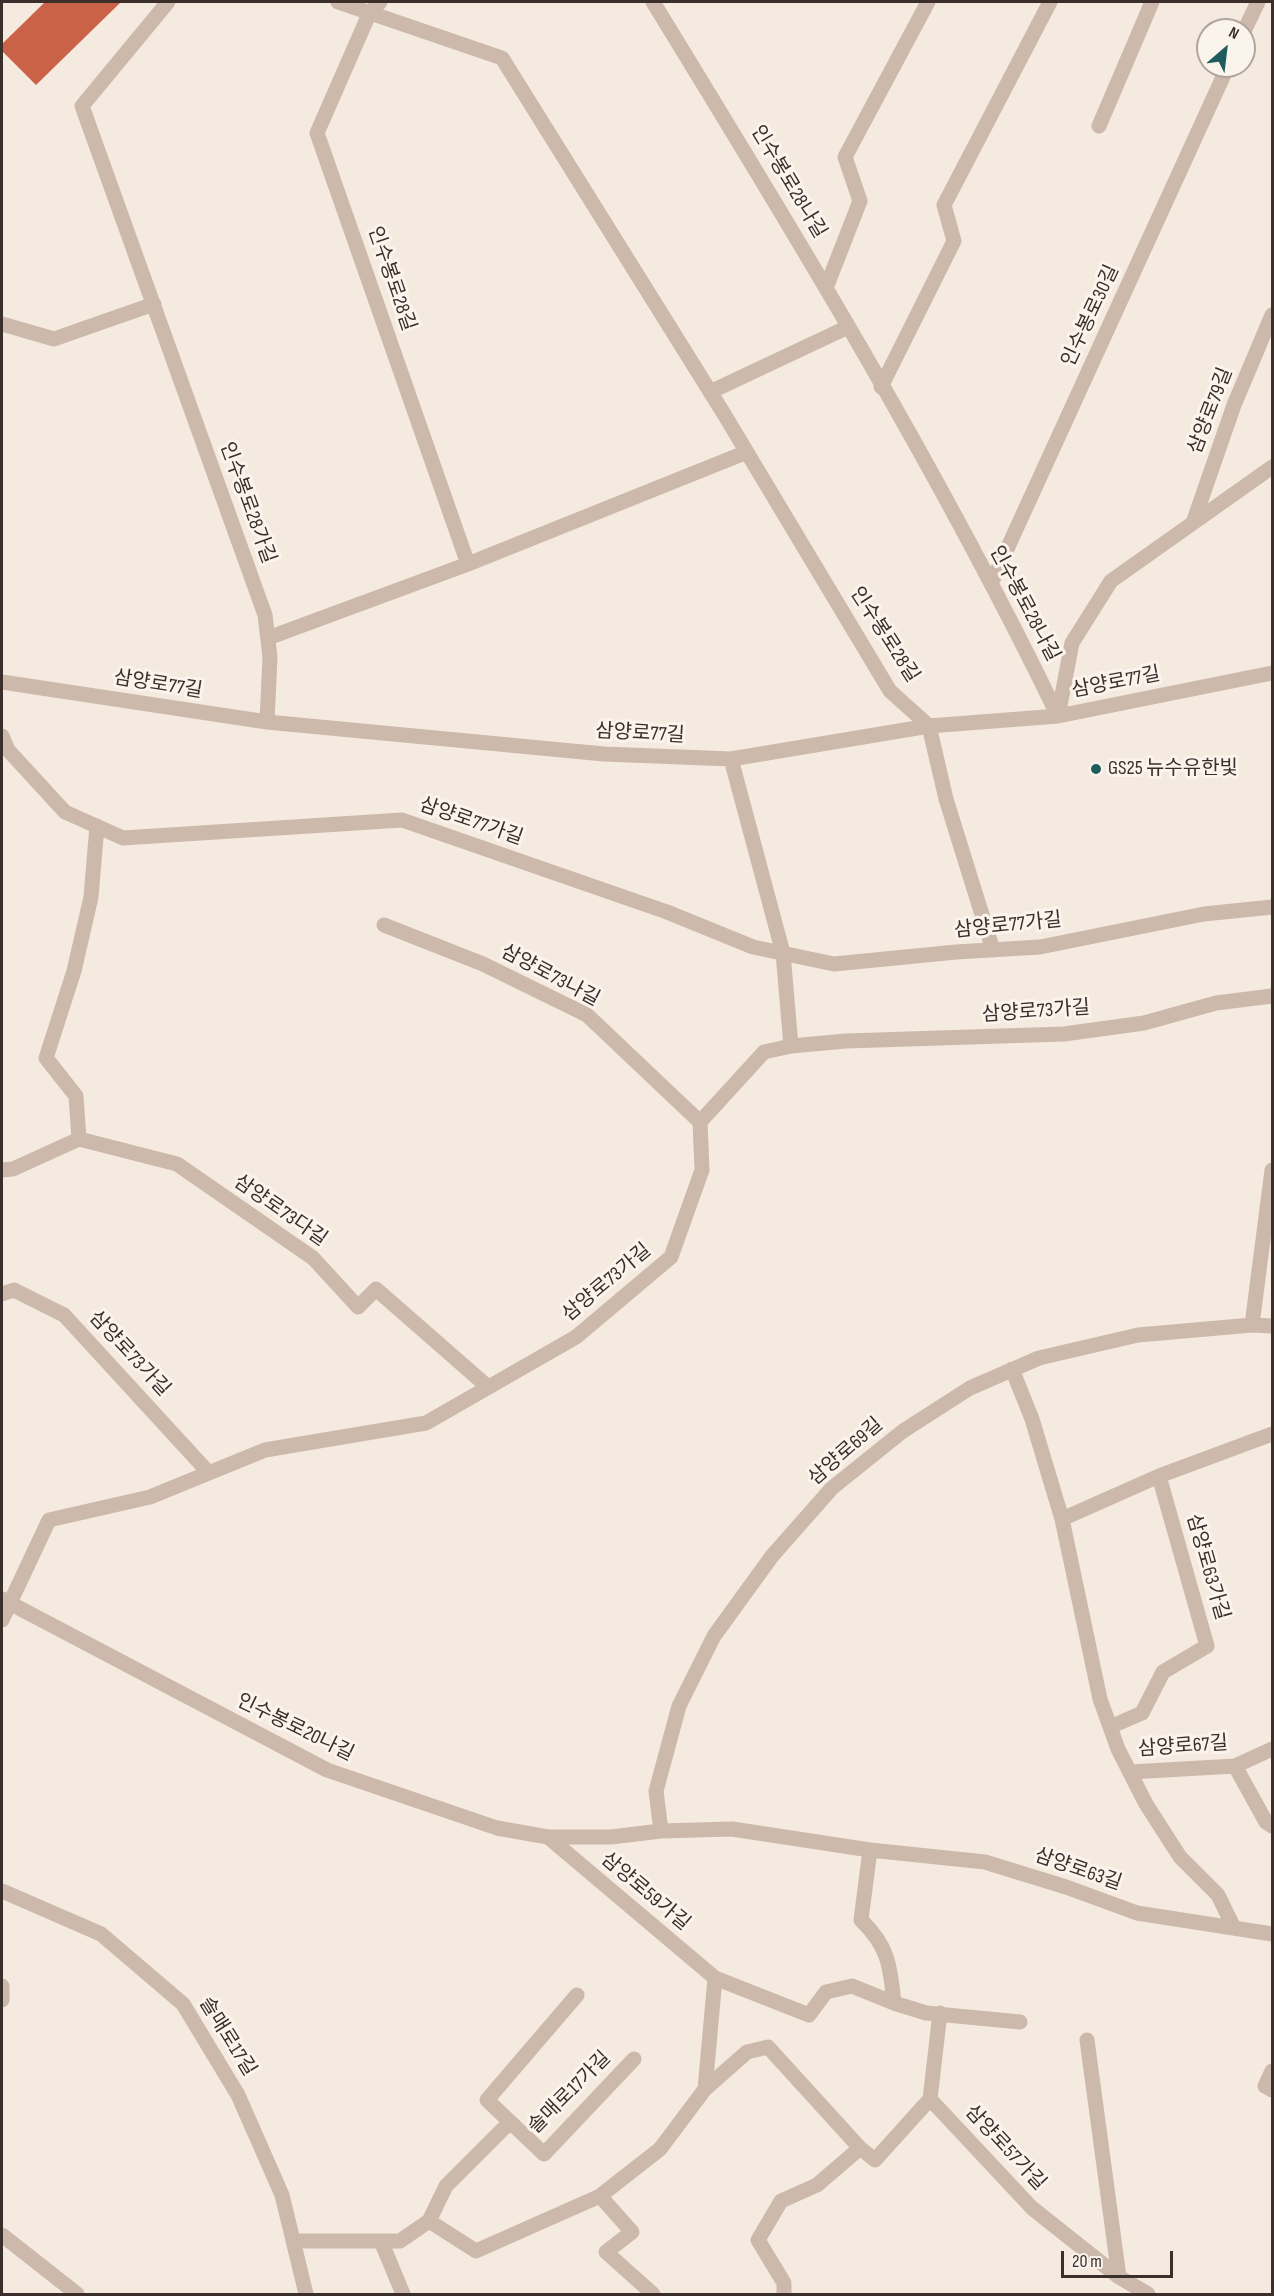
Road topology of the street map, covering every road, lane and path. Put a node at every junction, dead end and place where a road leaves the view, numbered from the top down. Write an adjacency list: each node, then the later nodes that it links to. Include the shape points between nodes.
1 (168, 2): 13 (street, 인수봉로28가길, via 82,106)
2 (338, 2): 8 (street, 인수봉로28길)
3 (653, 2): 12 (street, 인수봉로28나길)
4 (928, 2): 12 (street, via 845,157 860,201)
5 (1050, 2): 17 (street, via 944,205 954,241)
6 (1152, 2): 11 (street)
7 (1257, 2): 9 (street)
8 (375, 7): 18 (street, 인수봉로28길, via 502,58); 22 (street, 인수봉로28길, via 317,133)
9 (1250, 18)
10 (1223, 78): 23 (street, 인수봉로30길)
11 (1099, 126)
12 (826, 288): 16 (street, 인수봉로28나길)
13 (154, 304): 15 (street, via 54,339); 24 (street, 인수봉로28가길, via 265,615)
14 (1272, 315): 21 (street, 삼양로79길, via 1234,405)
15 (2, 324)
16 (848, 327): 17 (street, 인수봉로28나길); 18 (street)
17 (881, 387): 23 (street, 인수봉로28나길)
18 (710, 392): 19 (street, 인수봉로28길)
19 (747, 452): 22 (street); 29 (street, 인수봉로28길, via 891,691)
20 (1272, 467): 21 (street)
21 (1193, 523): 27 (street, via 1111,581 1072,643)
22 (468, 564): 24 (street)
23 (991, 584): 27 (street, 인수봉로28나길)
24 (268, 638): 28 (street, 인수봉로28가길)
25 (1272, 673): 27 (street, 삼양로77길)
26 (2, 682): 28 (street, 삼양로77길)
27 (1058, 716): 29 (street, 삼양로77길)
28 (267, 722): 31 (street, 삼양로77길, via 604,754)
29 (929, 726): 31 (street, 삼양로77길); 35 (street, via 946,799)
30 (2, 736): 32 (street, 삼양로77가길, via 8,750 65,812)
31 (731, 759): 36 (street)
32 (97, 826): 36 (street, 삼양로77가길, via 123,838 402,820 667,912 753,947); 41 (street, via 91,897 74,972 46,1058 76,1096)
33 (1272, 907): 35 (street, 삼양로77가길, via 1204,914 1040,948)
34 (384, 925): 40 (street, 삼양로73나길, via 483,964 587,1016)
35 (993, 950): 36 (street, 삼양로77가길, via 834,964)
36 (783, 953): 39 (street)
37 (1272, 996): 38 (street); 39 (street, 삼양로73가길, via 1216,1003 1144,1023 1064,1034)
38 (1272, 1004)
39 (791, 1046): 40 (street, 삼양로73가길, via 764,1052)
40 (700, 1122): 48 (street, 삼양로73가길, via 702,1170 671,1257 576,1337)
41 (79, 1139): 42 (street, via 13,1169); 48 (street, 삼양로73다길, via 177,1164 313,1258 358,1307 376,1289)
42 (2, 1170)
43 (1272, 1170): 45 (street)
44 (2, 1294): 50 (street, 삼양로73가길, via 14,1290 64,1315)
45 (1252, 1325): 46 (street, 삼양로69길); 47 (street, 삼양로69길, via 1138,1335 1039,1358)
46 (1272, 1326)
47 (1012, 1369): 52 (street, via 1032,1419); 60 (street, 삼양로69길, via 970,1388 903,1431 832,1488 772,1556 714,1636 679,1706 656,1791)
48 (488, 1387): 50 (street, 삼양로73가길, via 426,1423 265,1450)
49 (1272, 1434): 51 (street)
50 (209, 1473): 53 (street, 삼양로73가길, via 150,1497 49,1520)
51 (1159, 1476): 52 (street); 55 (street, 삼양로63가길, via 1207,1646 1162,1672 1142,1713)
52 (1062, 1519): 55 (street, via 1100,1699)
53 (5, 1601): 54 (street); 61 (street, 인수봉로20나길, via 327,1770 497,1828)
54 (2, 1620)
55 (1110, 1727): 58 (street)
56 (1272, 1749): 57 (street, 삼양로67길)
57 (1235, 1766): 58 (street, 삼양로67길); 59 (street, via 1266,1822)
58 (1130, 1772): 64 (street, via 1180,1857 1218,1895)
59 (1272, 1826)
60 (661, 1831): 61 (street, 인수봉로20나길, via 611,1837); 62 (street, 삼양로63길, via 732,1829)
61 (548, 1837): 66 (street, 삼양로59가길)
62 (870, 1850): 64 (street, 삼양로63길, via 985,1862 1137,1913); 70 (street, via 861,1920 878,1936 890,1966)
63 (2, 1891): 84 (street, 솔매로17길, via 100,1934 183,2004 238,2095 282,2195)
64 (1233, 1926): 65 (street, 삼양로63길)
65 (1272, 1934)
66 (715, 1978): 70 (street, 삼양로59가길, via 809,2015 826,1992 852,1986); 76 (street)
67 (2, 1986): 69 (street)
68 (576, 1995): 79 (street, 솔매로17가길, via 487,2100)
69 (2, 2000)
70 (894, 2003): 71 (street)
71 (940, 2013): 72 (street); 78 (street)
72 (1020, 2022)
73 (1087, 2040): 86 (street)
74 (634, 2059): 79 (street, 솔매로17가길, via 543,2154)
75 (1272, 2071): 77 (street, via 1265,2086)
76 (705, 2088): 80 (street, via 747,2052 768,2047); 81 (street, via 660,2149)
77 (1272, 2090)
78 (930, 2099): 80 (street, via 875,2160); 86 (street, 삼양로57가길, via 1032,2208)
79 (510, 2122): 82 (street, 솔매로17가길, via 446,2186)
80 (860, 2148): 91 (street, via 817,2185 781,2201 758,2240 784,2283)
81 (600, 2196): 82 (street, via 476,2251); 90 (street, via 632,2232 606,2252)
82 (429, 2221): 85 (street, 솔매로17가길, via 400,2241)
83 (2, 2235): 87 (street)
84 (293, 2241): 85 (street, 솔매로17가길); 88 (street, 솔매로17길)
85 (381, 2241): 89 (street)
86 (1119, 2277): 92 (street, 삼양로57가길)
87 (77, 2295)
88 (306, 2295)
89 (403, 2295)
90 (653, 2295)
91 (784, 2295)
92 (1148, 2295)

